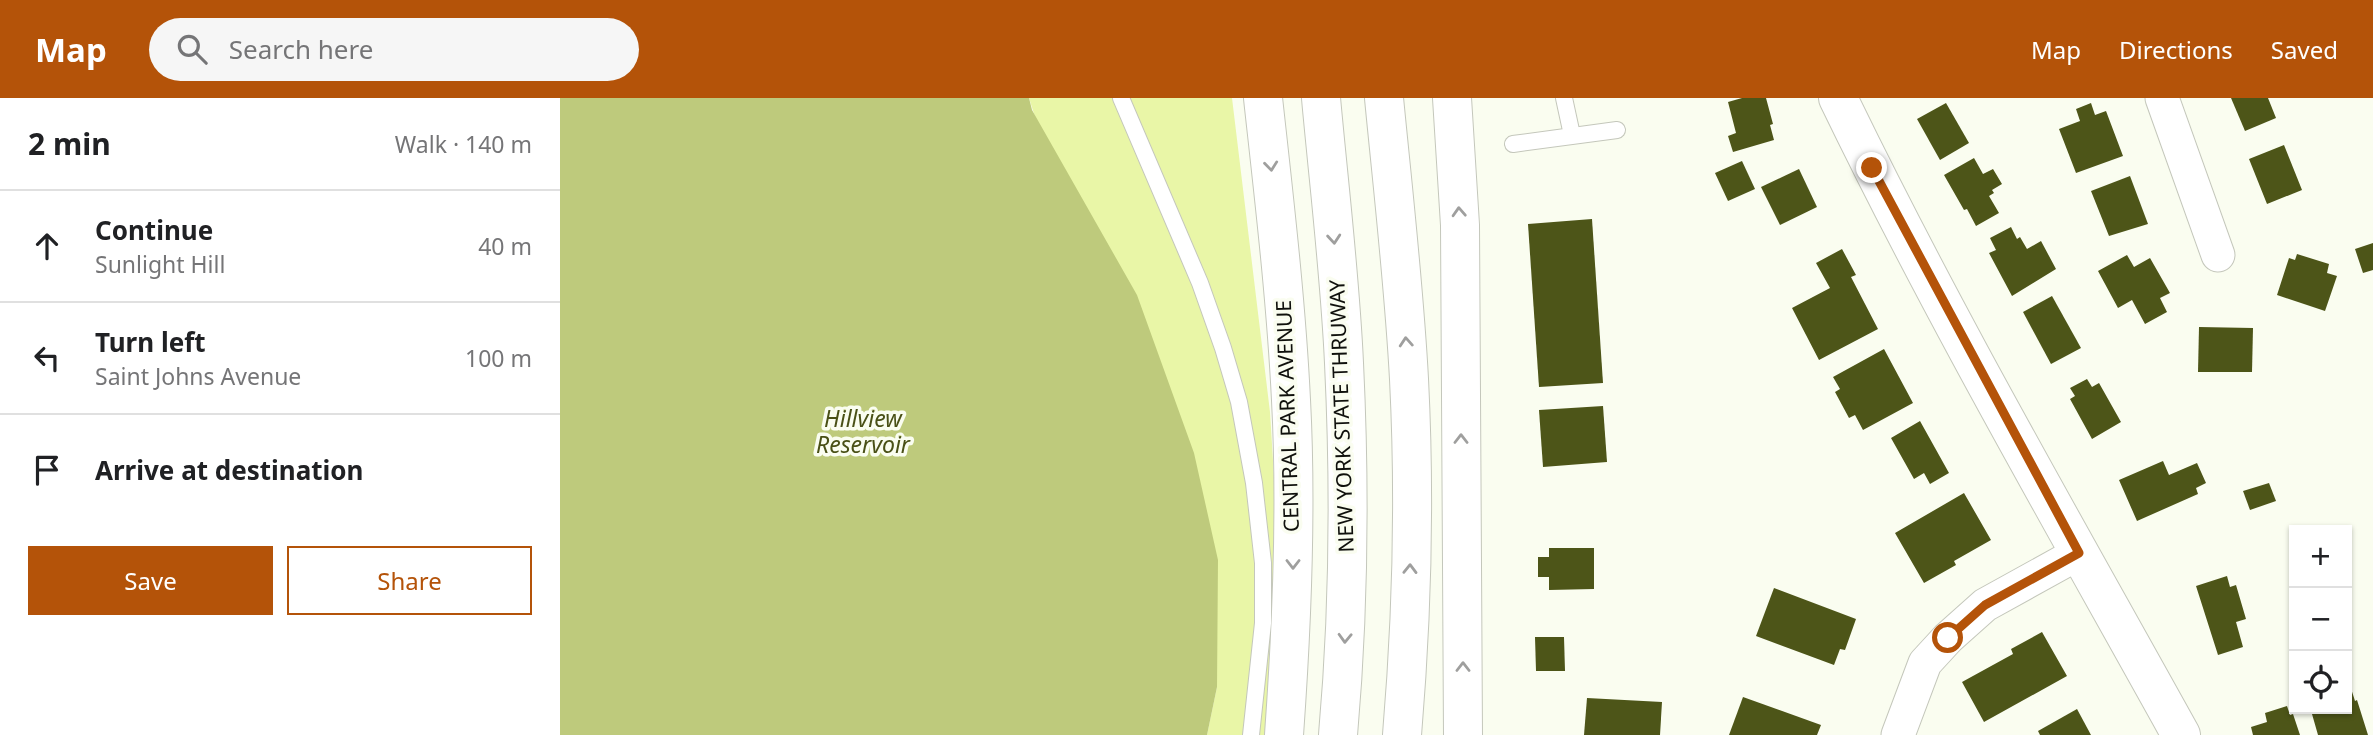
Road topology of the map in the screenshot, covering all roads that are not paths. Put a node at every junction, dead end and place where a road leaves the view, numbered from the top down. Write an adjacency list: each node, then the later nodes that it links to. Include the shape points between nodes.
1 (1121, 98): 14 (lane, via 1200,284 1239,402 1263,563 1263,623)
2 (1263, 98): 15 (main road, CENTRAL PARK AVENUE, one-way to 15, via 1292,402 1293,615)
3 (1321, 98): 16 (main road, NEW YORK STATE THRUWAY, one-way to 16, via 1344,360 1348,466 1346,620)
4 (1384, 98): 17 (main road, one-way to 4, via 1410,591 1409,380)
5 (1452, 98): 18 (main road, one-way to 5, via 1460,225)
6 (1563, 98): 10 (lane)
7 (1838, 98): 13 (main road, via 1904,231)
8 (2162, 98): 12 (street)
9 (1617, 130): 10 (lane)
10 (1572, 135): 11 (lane)
11 (1513, 144)
12 (2218, 255)
13 (2079, 553): 19 (street, via 1985,605 1948,638 1925,663); 20 (main road)
14 (1251, 735)
15 (1284, 735)
16 (1338, 735)
17 (1402, 735)
18 (1463, 735)
19 (1898, 735)
20 (2181, 735)

